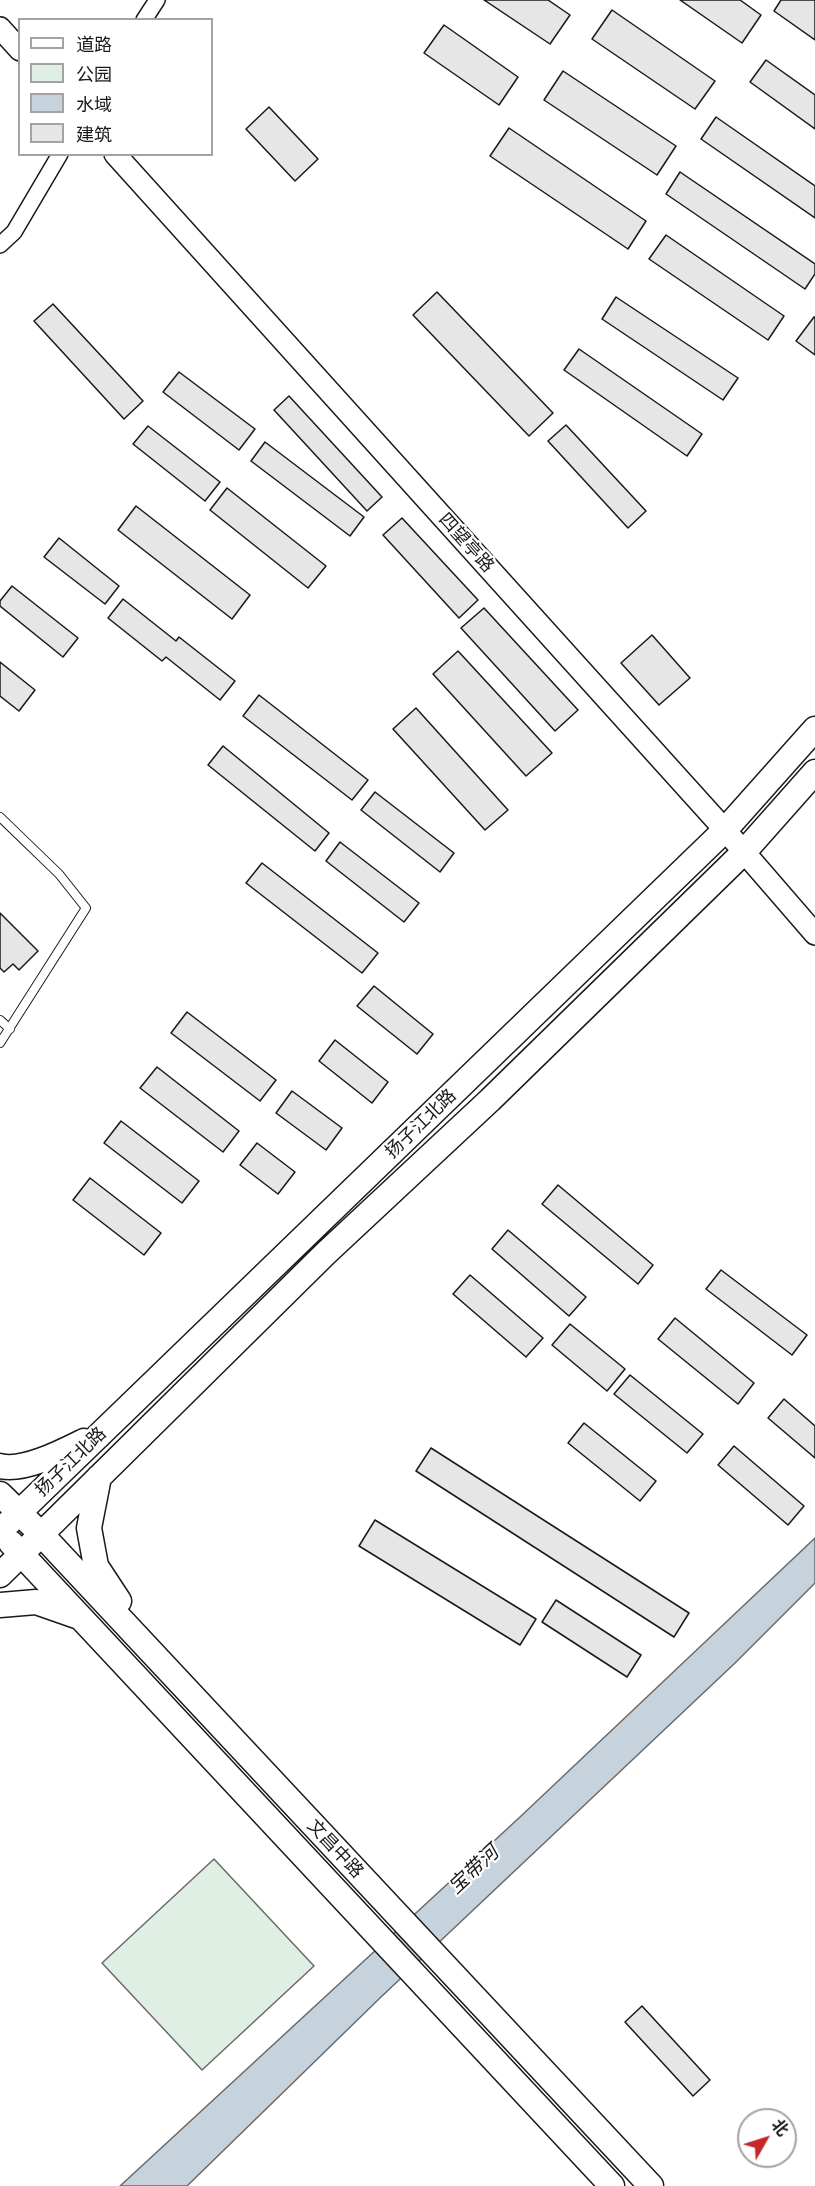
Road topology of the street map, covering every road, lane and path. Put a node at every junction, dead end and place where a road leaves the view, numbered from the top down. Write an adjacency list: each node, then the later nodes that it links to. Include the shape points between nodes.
1 (158, 0): 2 (street)
2 (145, 18)
3 (0, 28): 4 (street)
4 (18, 48)
5 (59, 156): 7 (street, via 14,232)
6 (118, 156): 11 (street, 四望亭路)
7 (0, 244)
8 (815, 729): 11 (main road, 扬子江北路)
9 (815, 772): 12 (main road, 扬子江北路)
10 (0, 817): 15 (lane, via 59,874 86,908)
11 (725, 830): 12 (street, 四望亭路); 17 (main road, 扬子江北路)
12 (744, 852): 13 (street, 四望亭路); 19 (main road, 扬子江北路)
13 (815, 934)
14 (0, 1020): 15 (lane)
15 (10, 1029): 16 (lane)
16 (0, 1043)
17 (102, 1433): 18 (main road, via 54,1456 9,1468); 21 (main road, 扬子江北路)
18 (0, 1466)
19 (99, 1477): 23 (main road, 扬子江北路); 28 (main road, via 88,1528 96,1566)
20 (0, 1494): 21 (main road, 文昌中路)
21 (19, 1512): 22 (main road, 扬子江北路); 23 (main road, 文昌中路)
22 (0, 1532): 24 (main road, 文昌中路)
23 (42, 1535): 24 (main road, 扬子江北路); 28 (main road, 文昌中路)
24 (22, 1554): 25 (main road, 扬子江北路); 27 (main road, 文昌中路)
25 (0, 1575)
26 (0, 1605): 27 (main road, via 36,1602)
27 (81, 1618): 29 (main road, 文昌中路)
28 (153, 1655): 30 (main road, 文昌中路)
29 (612, 2186)
30 (651, 2186)

